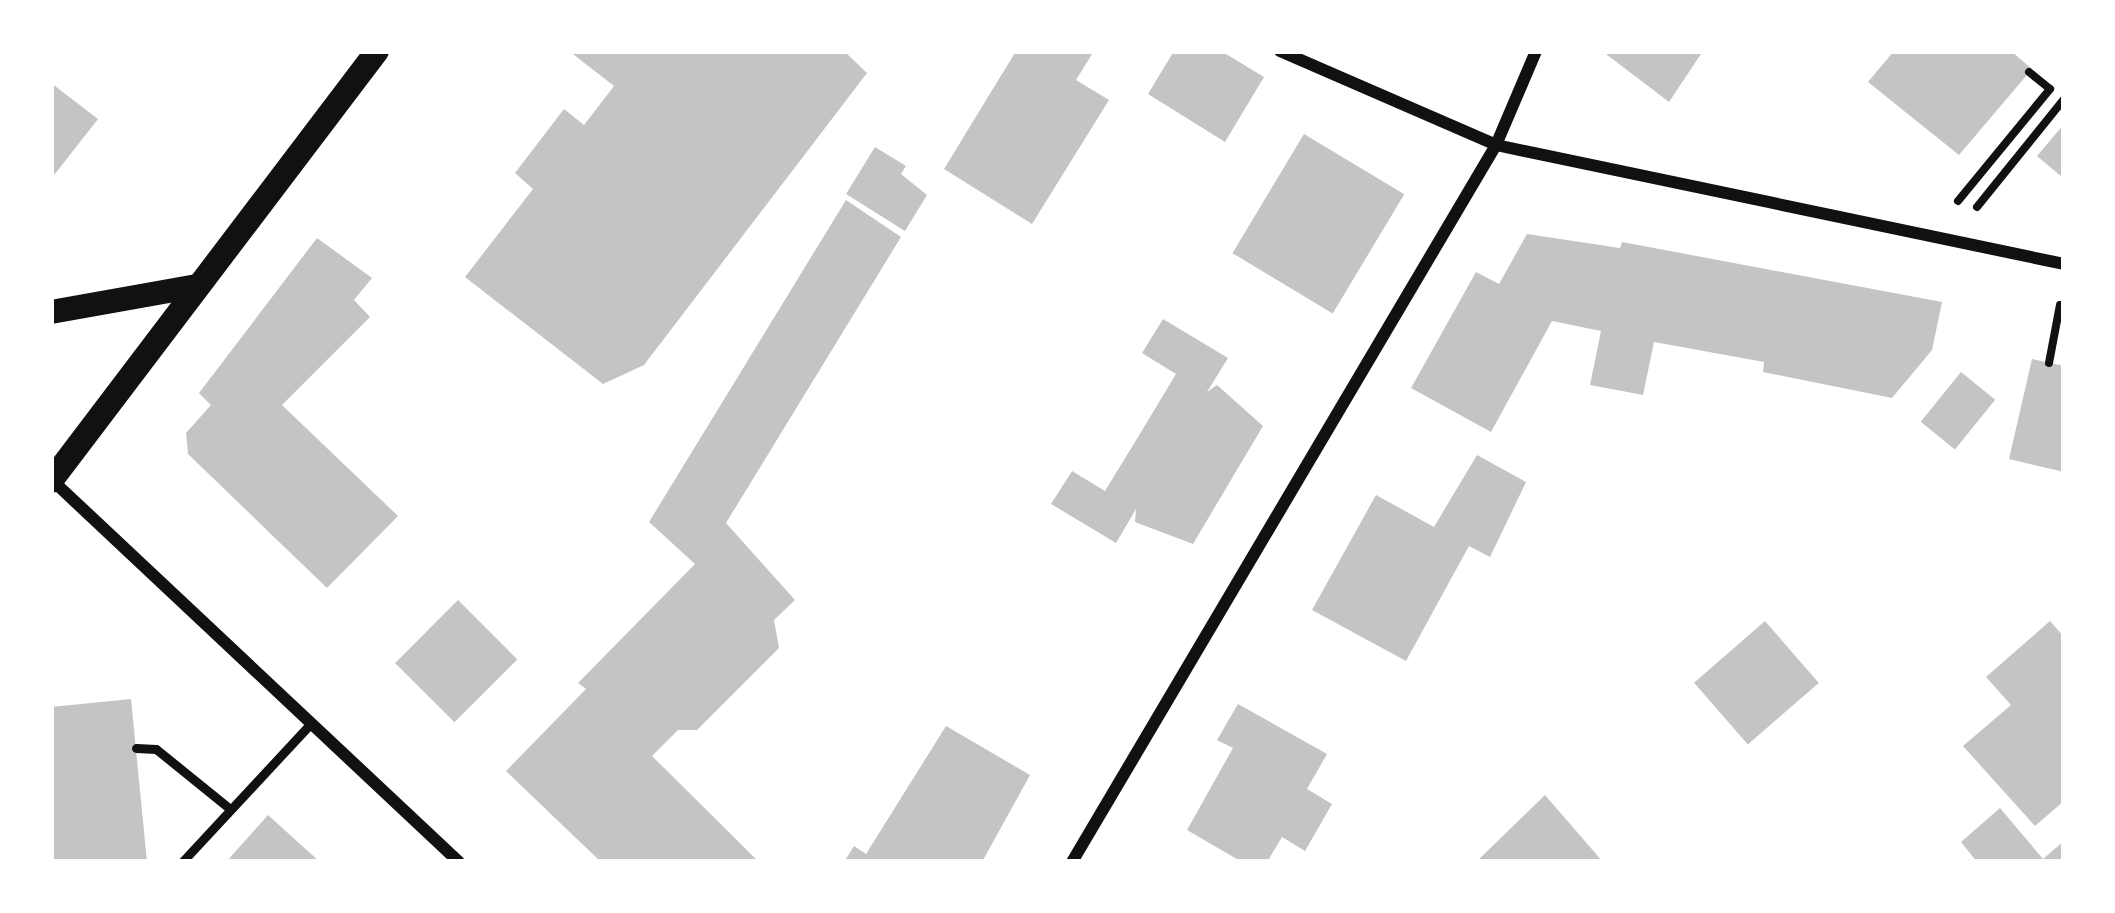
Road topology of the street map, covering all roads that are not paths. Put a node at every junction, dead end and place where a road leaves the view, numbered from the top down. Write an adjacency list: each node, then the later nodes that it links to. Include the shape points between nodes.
1 (377, 51): 6 (main road)
2 (1280, 51): 4 (street)
3 (1536, 51): 4 (street)
4 (1496, 145): 5 (street); 14 (street)
5 (2064, 263)
6 (197, 286): 7 (main road); 8 (main road)
7 (51, 312)
8 (51, 480): 9 (street)
9 (311, 723): 11 (lane); 13 (street)
10 (136, 748): 11 (lane, via 156,749)
11 (230, 808): 12 (lane)
12 (182, 862)
13 (459, 862)
14 (1072, 862)

